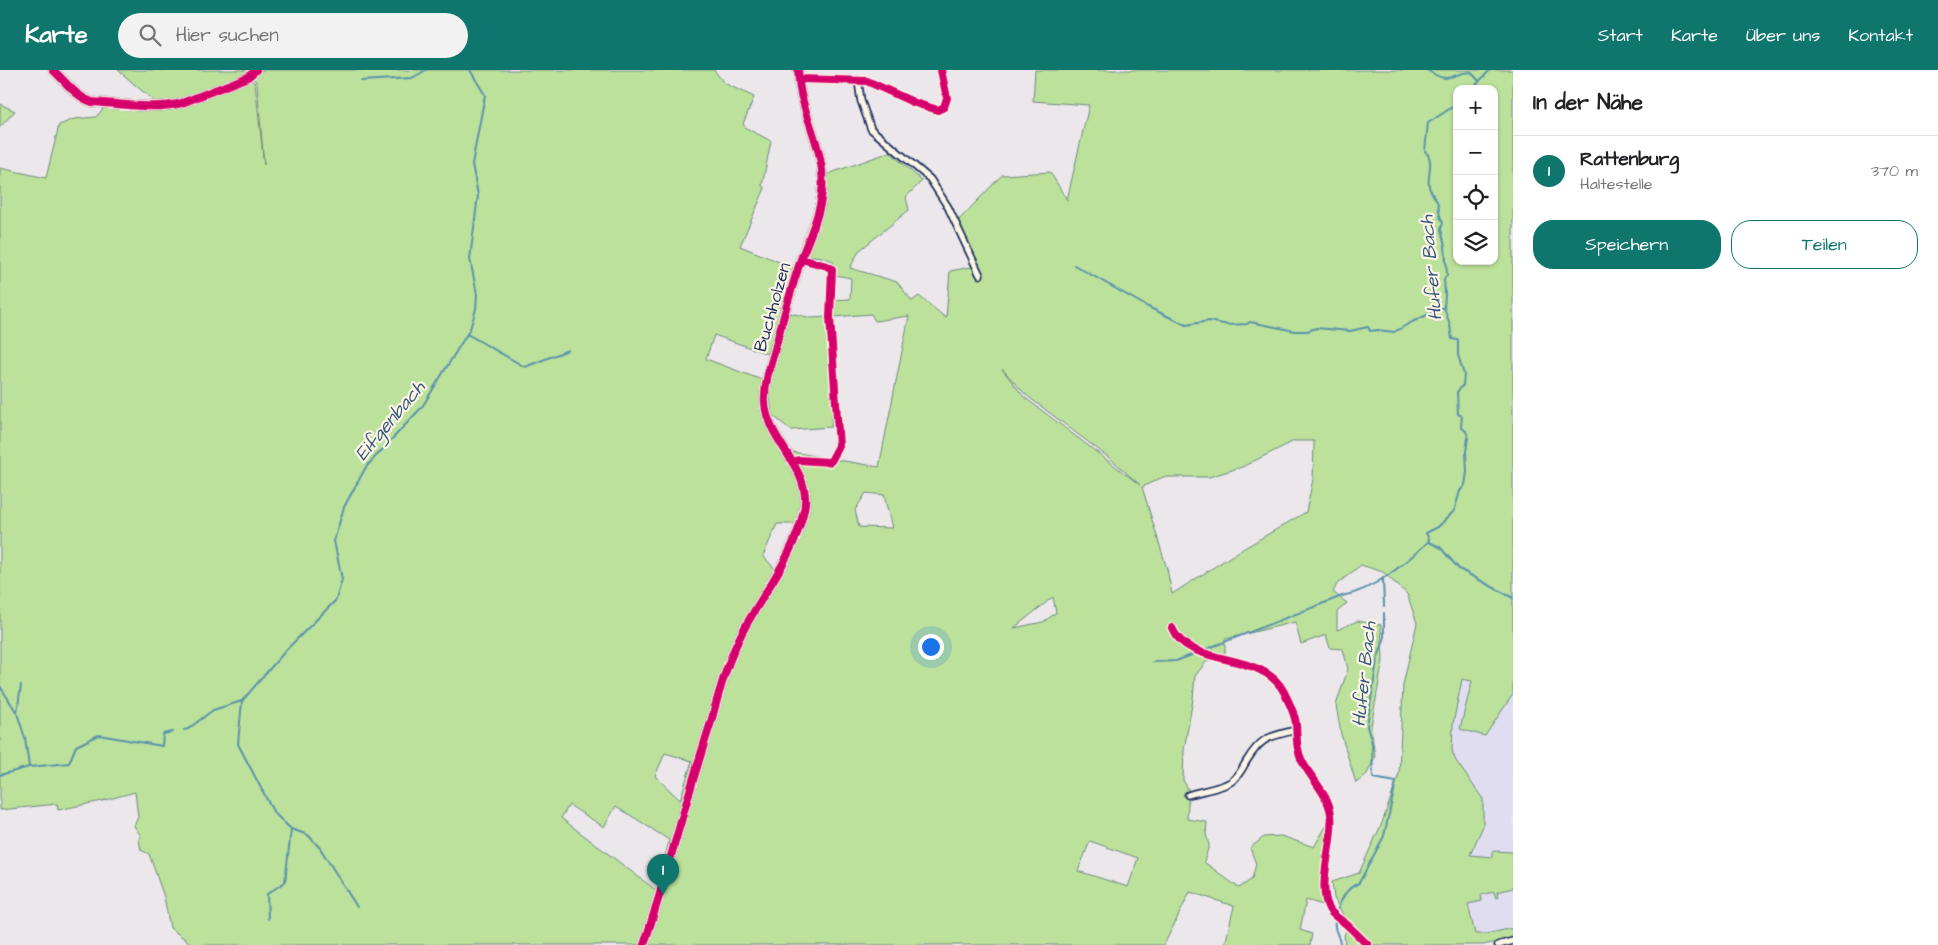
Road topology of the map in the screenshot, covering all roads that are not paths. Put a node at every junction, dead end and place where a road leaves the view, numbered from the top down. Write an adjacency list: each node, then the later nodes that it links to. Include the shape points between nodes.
1 (52, 70): 2 (street, via 84,100 152,107 171,106 248,77)
2 (256, 70)
3 (798, 70): 5 (street, Buchholzen)
4 (942, 70): 6 (street, via 947,101 938,110 915,103 875,83)
5 (799, 79): 6 (street); 7 (street, Buchholzen, via 823,176 819,209)
6 (858, 80): 8 (street, via 871,129 930,179 948,207)
7 (801, 259): 9 (street, Buchholzen, via 765,385 768,414); 9 (street, via 832,269 830,317 839,446 831,461)
8 (980, 275)
9 (792, 462): 14 (street, Buchholzen, via 802,480 806,499 796,540 730,660)
10 (1172, 628): 11 (street, via 1178,638 1191,648 1249,665 1278,684 1294,715)
11 (1296, 730): 12 (street, via 1260,742 1231,782); 15 (street, via 1302,761 1329,804 1331,815 1325,881 1329,908)
12 (1188, 795)
13 (1513, 941): 16 (street)
14 (644, 945)
15 (1368, 945)
16 (1498, 945)

